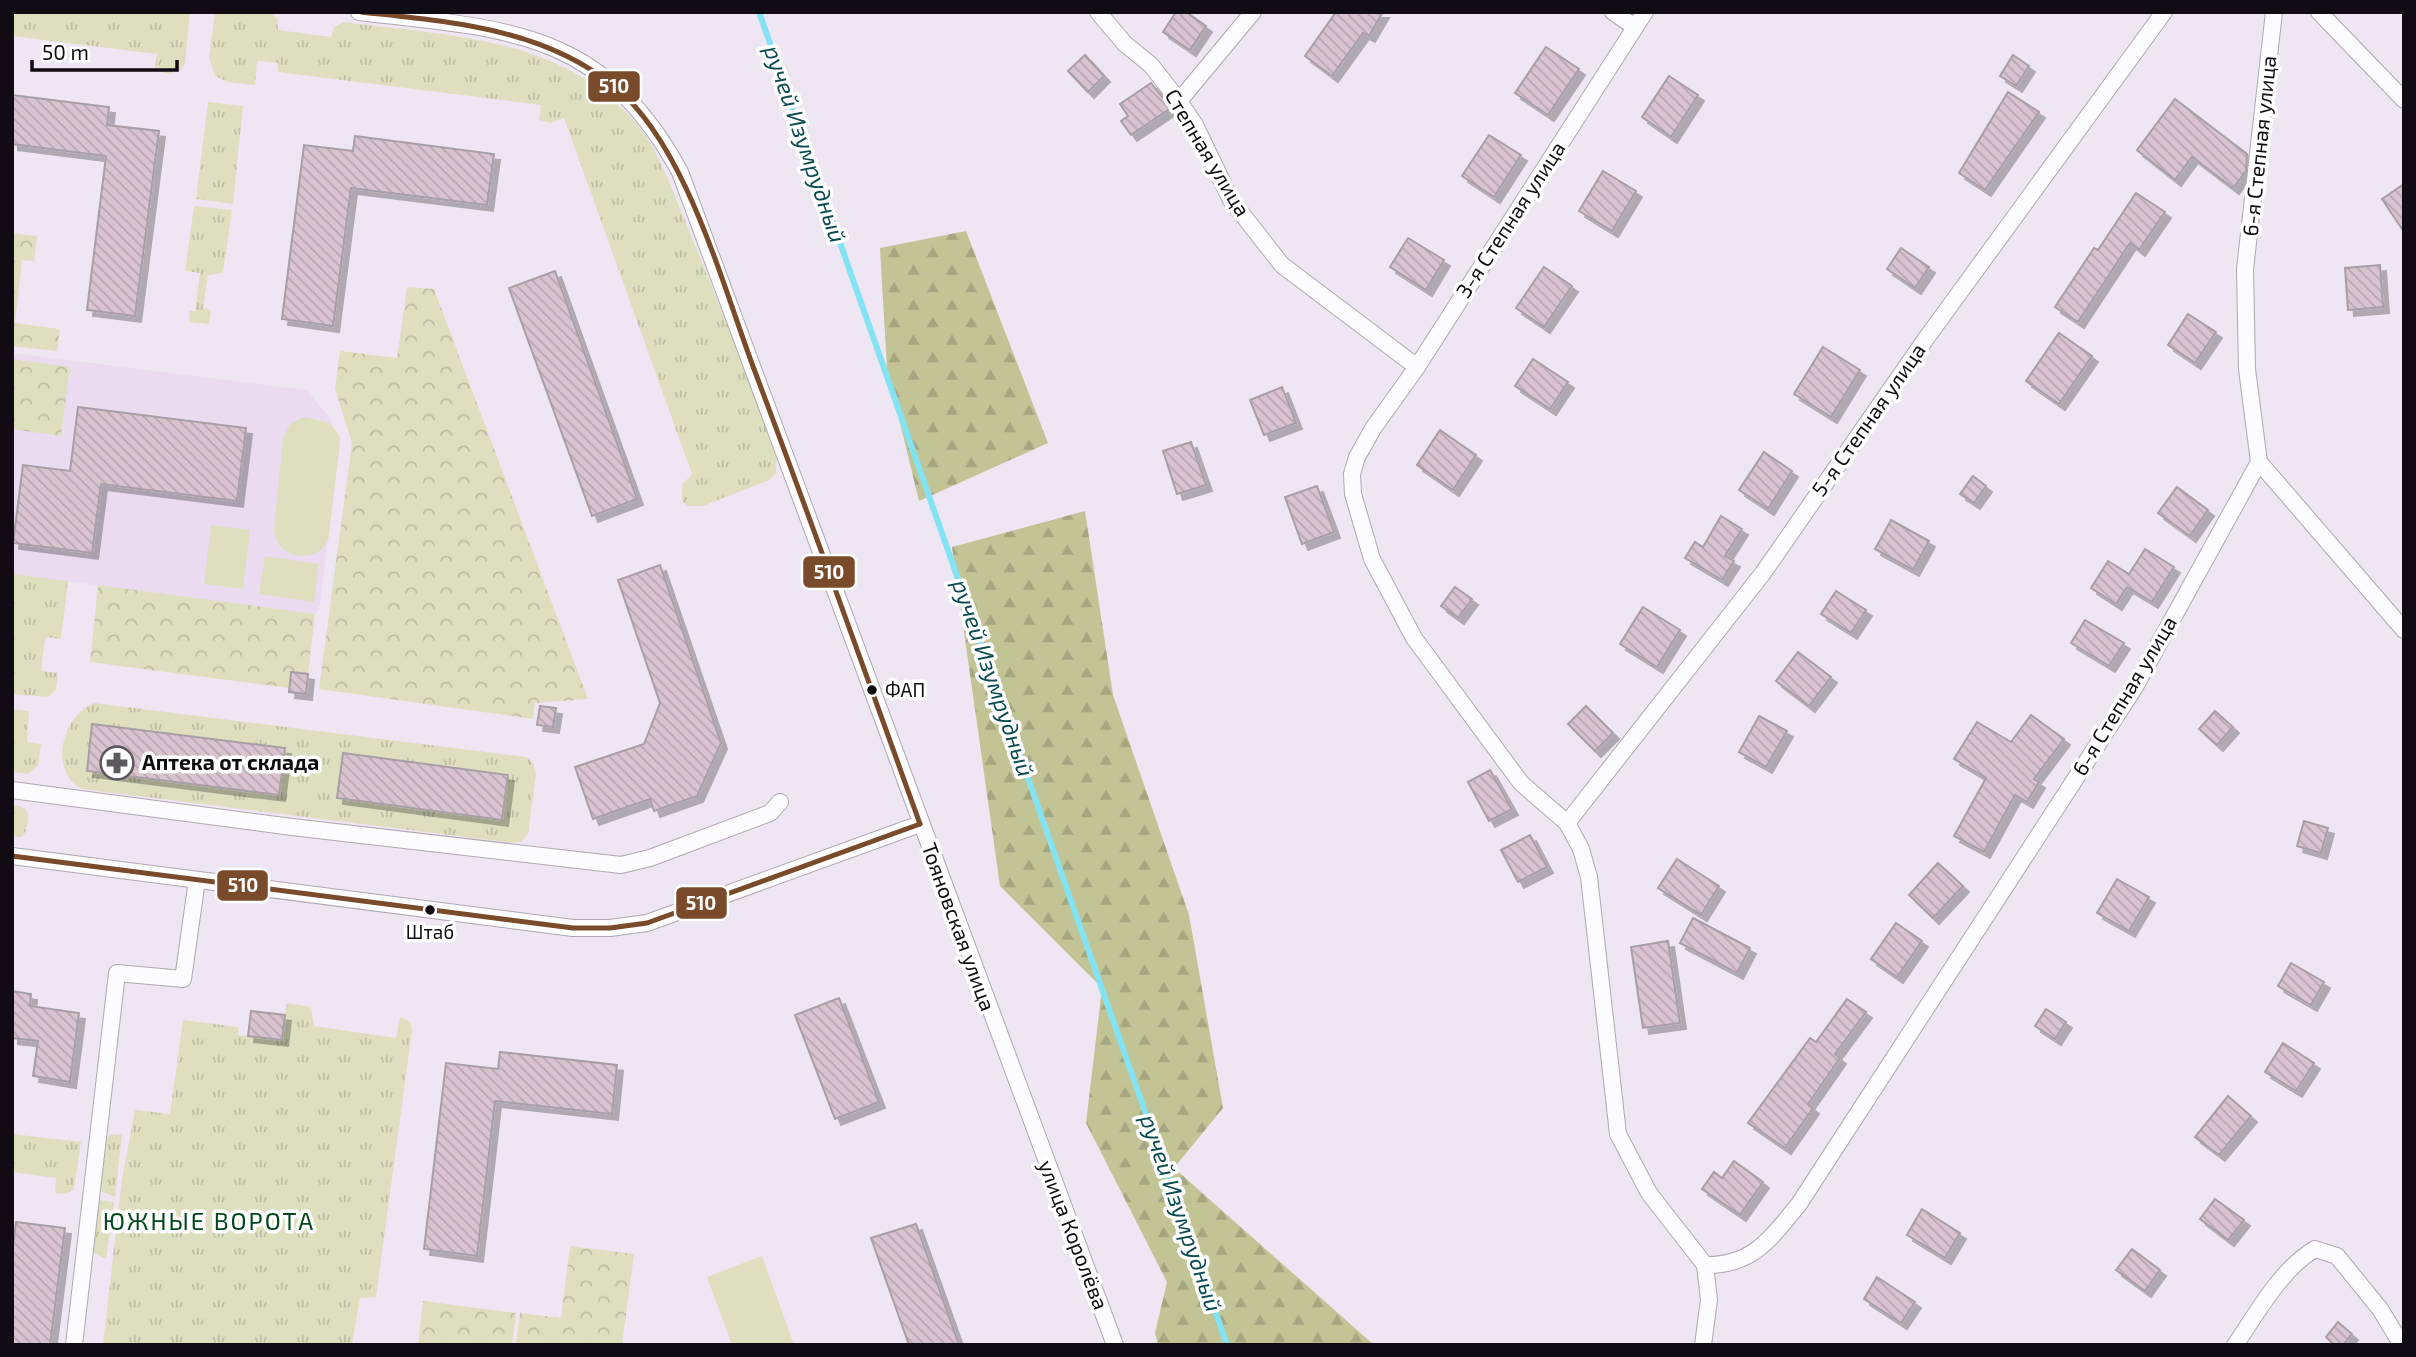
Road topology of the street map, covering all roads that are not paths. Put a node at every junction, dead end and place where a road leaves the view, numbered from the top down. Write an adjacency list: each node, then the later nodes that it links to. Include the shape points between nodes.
1 (359, 12): 18 (street, Тояновская улица, via 492,27 566,51 622,91 662,138 680,172 796,479)
2 (1098, 12): 11 (street, Степная улица, via 1125,44 1151,65)
3 (1253, 12): 11 (street)
4 (1613, 12): 9 (street)
5 (1645, 12): 9 (street, 3-я Степная улица)
6 (2164, 12): 17 (street, 5-я Степная улица, via 1925,340 1763,573)
7 (2274, 12): 13 (street, 6-я Степная улица, via 2245,269 2248,369)
8 (2319, 12): 10 (street)
9 (1635, 27): 12 (street, 3-я Степная улица)
10 (2404, 100)
11 (1179, 101): 12 (street, Степная улица, via 1231,200 1282,265)
12 (1417, 367): 17 (street, 3-я Степная улица, via 1374,427 1352,474 1353,494 1372,559 1440,676 1521,783)
13 (2259, 462): 14 (street); 22 (street, 6-я Степная улица, via 2135,687 1799,1205 1769,1241 1739,1262)
14 (2404, 630)
15 (12, 790): 16 (street, via 621,865 770,813)
16 (780, 802)
17 (1567, 823): 22 (street, via 1589,877 1618,1134 1649,1193)
18 (920, 824): 20 (street, via 647,923 610,929); 21 (street, Тояновская улица)
19 (12, 856): 20 (street)
20 (197, 880): 23 (street, via 183,979 117,973)
21 (1032, 1126): 24 (street, улица Королёва)
22 (1705, 1265): 25 (street, via 1709,1300)
23 (74, 1345)
24 (1115, 1345)
25 (1703, 1345)
26 (2235, 1345): 27 (street, via 2274,1289 2300,1258 2315,1249 2337,1256)
27 (2402, 1345)

